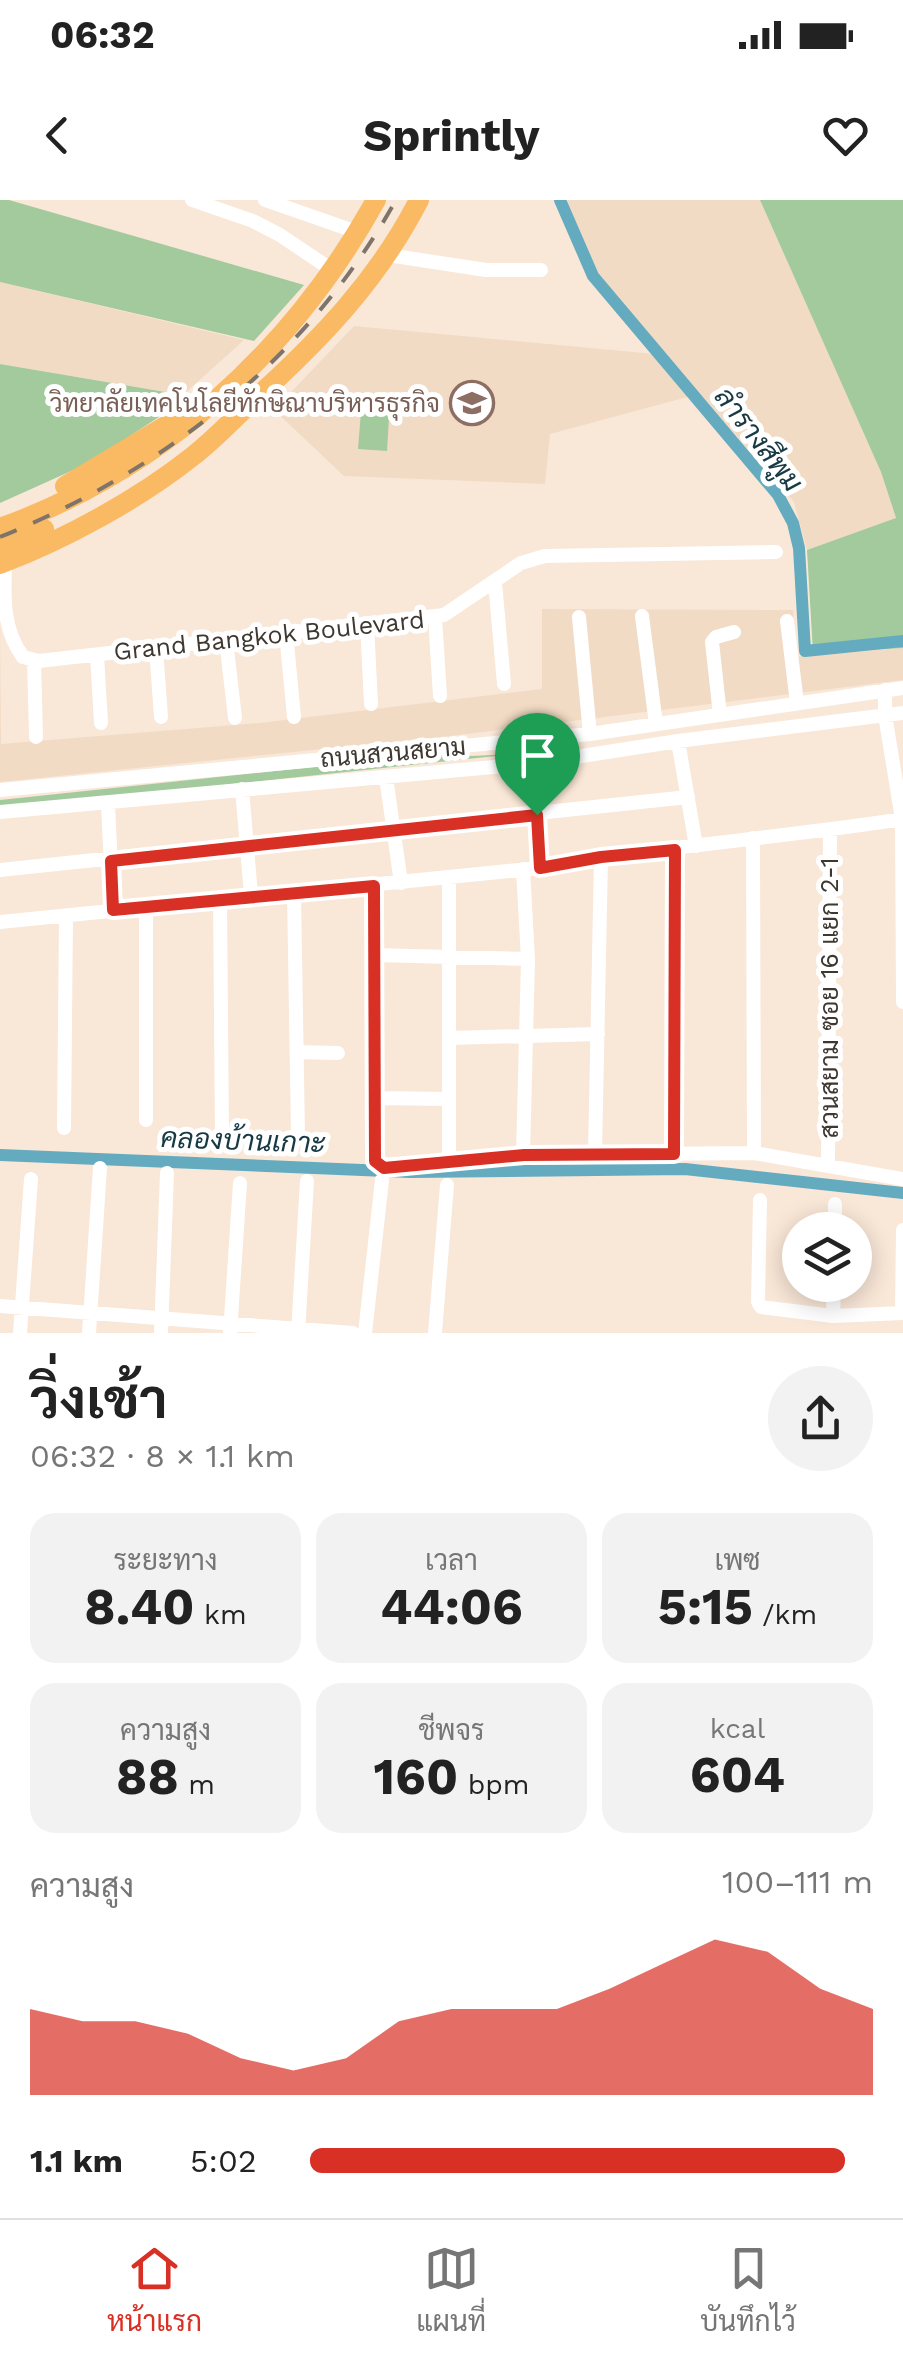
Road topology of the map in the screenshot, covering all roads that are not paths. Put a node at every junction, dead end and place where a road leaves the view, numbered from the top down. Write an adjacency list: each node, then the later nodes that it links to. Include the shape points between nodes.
1 (192, 200): 7 (street, via 264,226)
2 (265, 200): 5 (street)
3 (376, 200): 5 (highway)
4 (420, 200): 6 (highway)
5 (357, 232): 7 (highway)
6 (388, 255): 8 (street, via 486,270); 10 (highway, via 326,332)
7 (332, 270): 9 (highway)
8 (541, 270)
9 (231, 387): 11 (highway); 12 (highway, via 83,476)
10 (251, 402): 11 (highway); 15 (highway, via 161,479)
11 (169, 450): 13 (highway); 15 (highway)
12 (0, 515)
13 (0, 528)
14 (776, 552): 16 (street, Grand Bangkok Boulevard, via 545,556)
15 (2, 569): 20 (street)
16 (494, 582): 17 (street, Grand Bangkok Boulevard); 29 (street)
17 (435, 616): 22 (street, Grand Bangkok Boulevard); 32 (street)
18 (642, 616): 42 (street)
19 (578, 617): 43 (street)
20 (3, 619): 28 (street, via 23,657)
21 (787, 621): 33 (street)
22 (367, 624): 24 (street, Grand Bangkok Boulevard); 34 (street)
23 (734, 632): 36 (street, via 712,642)
24 (286, 634): 25 (street, Grand Bangkok Boulevard); 39 (street)
25 (226, 640): 26 (street, Grand Bangkok Boulevard); 40 (street)
26 (156, 648): 27 (street, Grand Bangkok Boulevard); 38 (street)
27 (97, 655): 28 (street, Grand Bangkok Boulevard); 41 (street)
28 (34, 660): 44 (street)
29 (504, 684)
30 (903, 688): 31 (street, ถนนสวนสยาม)
31 (884, 690): 33 (street, ถนนสวนสยาม); 37 (street)
32 (440, 696)
33 (796, 703): 36 (street, ถนนสวนสยาม)
34 (371, 704)
35 (903, 713): 37 (street, ถนนสวนสยาม)
36 (720, 714): 42 (street, ถนนสวนสยาม)
37 (885, 715): 46 (street, ถนนสวนสยาม); 55 (street)
38 (162, 717)
39 (294, 717)
40 (235, 718)
41 (101, 723)
42 (656, 724): 43 (street, ถนนสวนสยาม)
43 (590, 734): 45 (street, ถนนสวนสยาม)
44 (36, 737)
45 (534, 739): 47 (street); 50 (street, ถนนสวนสยาม)
46 (678, 741): 47 (street, ถนนสวนสยาม); 51 (street)
47 (536, 763): 48 (street, ถนนสวนสยาม); 54 (street)
48 (386, 778): 49 (street, ถนนสวนสยาม); 56 (street)
49 (242, 789): 52 (street, ถนนสวนสยาม); 59 (street)
50 (0, 790)
51 (688, 797): 54 (street); 60 (street)
52 (108, 804): 53 (street, ถนนสวนสยาม); 63 (street)
53 (0, 812)
54 (537, 815): 56 (street); 64 (street)
55 (903, 819): 57 (street); 80 (street)
56 (394, 831): 59 (street); 68 (street)
57 (830, 831): 58 (street); 97 (street, สวนสยาม ซอย 16 แยก 2-1)
58 (753, 838): 60 (street); 93 (street)
59 (247, 846): 63 (street); 71 (street)
60 (696, 846): 61 (street)
61 (675, 850): 62 (street); 94 (street)
62 (601, 857): 64 (street); 82 (street)
63 (111, 861): 66 (street); 74 (street)
64 (540, 868): 65 (street)
65 (523, 869): 67 (street); 79 (street)
66 (0, 870)
67 (449, 878): 68 (street); 78 (street)
68 (401, 882): 69 (street)
69 (374, 886): 70 (street); 77 (street)
70 (294, 893): 71 (street); 84 (street)
71 (252, 895): 72 (street)
72 (220, 900): 73 (street); 91 (street)
73 (146, 906): 74 (street); 88 (street)
74 (113, 910): 75 (street)
75 (66, 916): 76 (street); 89 (street)
76 (0, 922)
77 (374, 955): 78 (street); 86 (street)
78 (450, 958): 79 (street); 83 (street)
79 (528, 959): 81 (street)
80 (903, 1002)
81 (526, 1034): 82 (street); 83 (street); 95 (street)
82 (598, 1034): 92 (street)
83 (449, 1038): 87 (street)
84 (297, 1052): 85 (street); 90 (street)
85 (338, 1053)
86 (376, 1098): 87 (street); 96 (street, via 375,1161 384,1168)
87 (449, 1099): 96 (street)
88 (146, 1120)
89 (64, 1128)
90 (298, 1135)
91 (222, 1137)
92 (595, 1153): 94 (street); 95 (street)
93 (754, 1153): 94 (street); 97 (street)
94 (674, 1154)
95 (524, 1155): 96 (street)
96 (449, 1162)
97 (828, 1166): 101 (street)
98 (100, 1168): 113 (street)
99 (167, 1172): 116 (street)
100 (31, 1179): 112 (street)
101 (903, 1179)
102 (382, 1180): 122 (street)
103 (307, 1181): 118 (street)
104 (240, 1183): 117 (street)
105 (446, 1184): 123 (street)
106 (760, 1200): 115 (street, via 761,1307)
107 (836, 1204): 108 (street)
108 (836, 1212)
109 (903, 1230): 114 (street)
110 (833, 1302): 115 (street)
111 (0, 1306): 112 (street)
112 (22, 1307): 113 (street); 119 (street)
113 (90, 1311): 116 (street); 120 (street)
114 (902, 1313): 115 (street)
115 (833, 1316)
116 (161, 1325): 117 (street)
117 (230, 1327): 118 (street)
118 (298, 1331): 121 (street)
119 (20, 1333)
120 (89, 1333)
121 (353, 1333)
122 (366, 1333)
123 (434, 1333)

